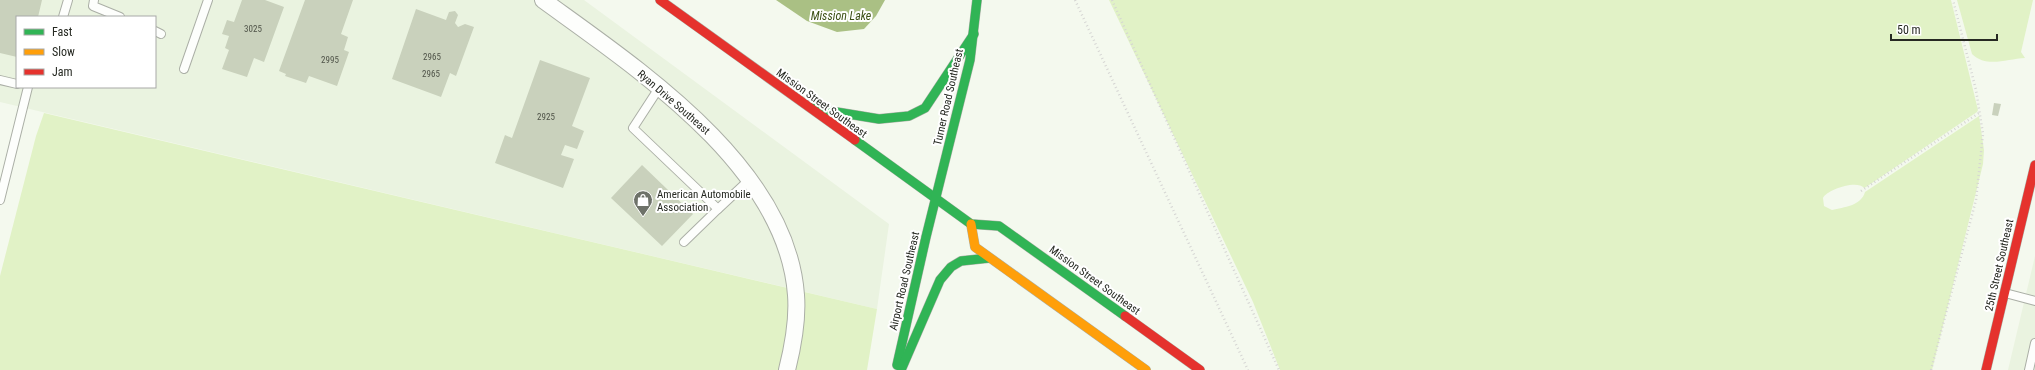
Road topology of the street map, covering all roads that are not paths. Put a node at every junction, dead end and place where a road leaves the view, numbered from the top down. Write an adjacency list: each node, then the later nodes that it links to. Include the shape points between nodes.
1 (68, 0): 7 (lane)
2 (94, 0): 8 (lane, via 93,6)
3 (208, 0): 10 (lane)
4 (543, 0): 14 (street, Ryan Drive Southeast)
5 (660, 0): 15 (main road, Mission Street Southeast)
6 (977, 0): 9 (main road, Turner Road Southeast)
7 (63, 16)
8 (118, 16)
9 (974, 34): 15 (main road, via 925,108 909,116 879,119); 18 (main road, Turner Road Southeast, via 970,60)
10 (184, 69)
11 (0, 80): 12 (lane)
12 (16, 84)
13 (28, 88): 19 (lane)
14 (659, 88): 17 (street, Ryan Drive Southeast, via 712,136); 20 (lane, via 633,128)
15 (807, 107): 18 (main road, Mission Street Southeast)
16 (2035, 165): 24 (main road, 25th Street Southeast)
17 (749, 180): 20 (lane); 27 (street, Ryan Drive Southeast, via 774,219 795,280 796,315 793,346)
18 (936, 197): 21 (main road, Mission Street Southeast); 28 (main road, Airport Road Southeast)
19 (0, 198)
20 (718, 209): 22 (lane)
21 (971, 224): 23 (main road, via 975,247); 31 (main road, Mission Street Southeast, via 999,226)
22 (684, 242)
23 (989, 258): 29 (main road, via 961,261 951,267 940,280); 30 (main road)
24 (2005, 293): 25 (lane); 32 (main road, 25th Street Southeast)
25 (2035, 301)
26 (2035, 343): 33 (lane)
27 (787, 370)
28 (896, 370)
29 (901, 370)
30 (1146, 370)
31 (1200, 370)
32 (1986, 370)
33 (2029, 370)

